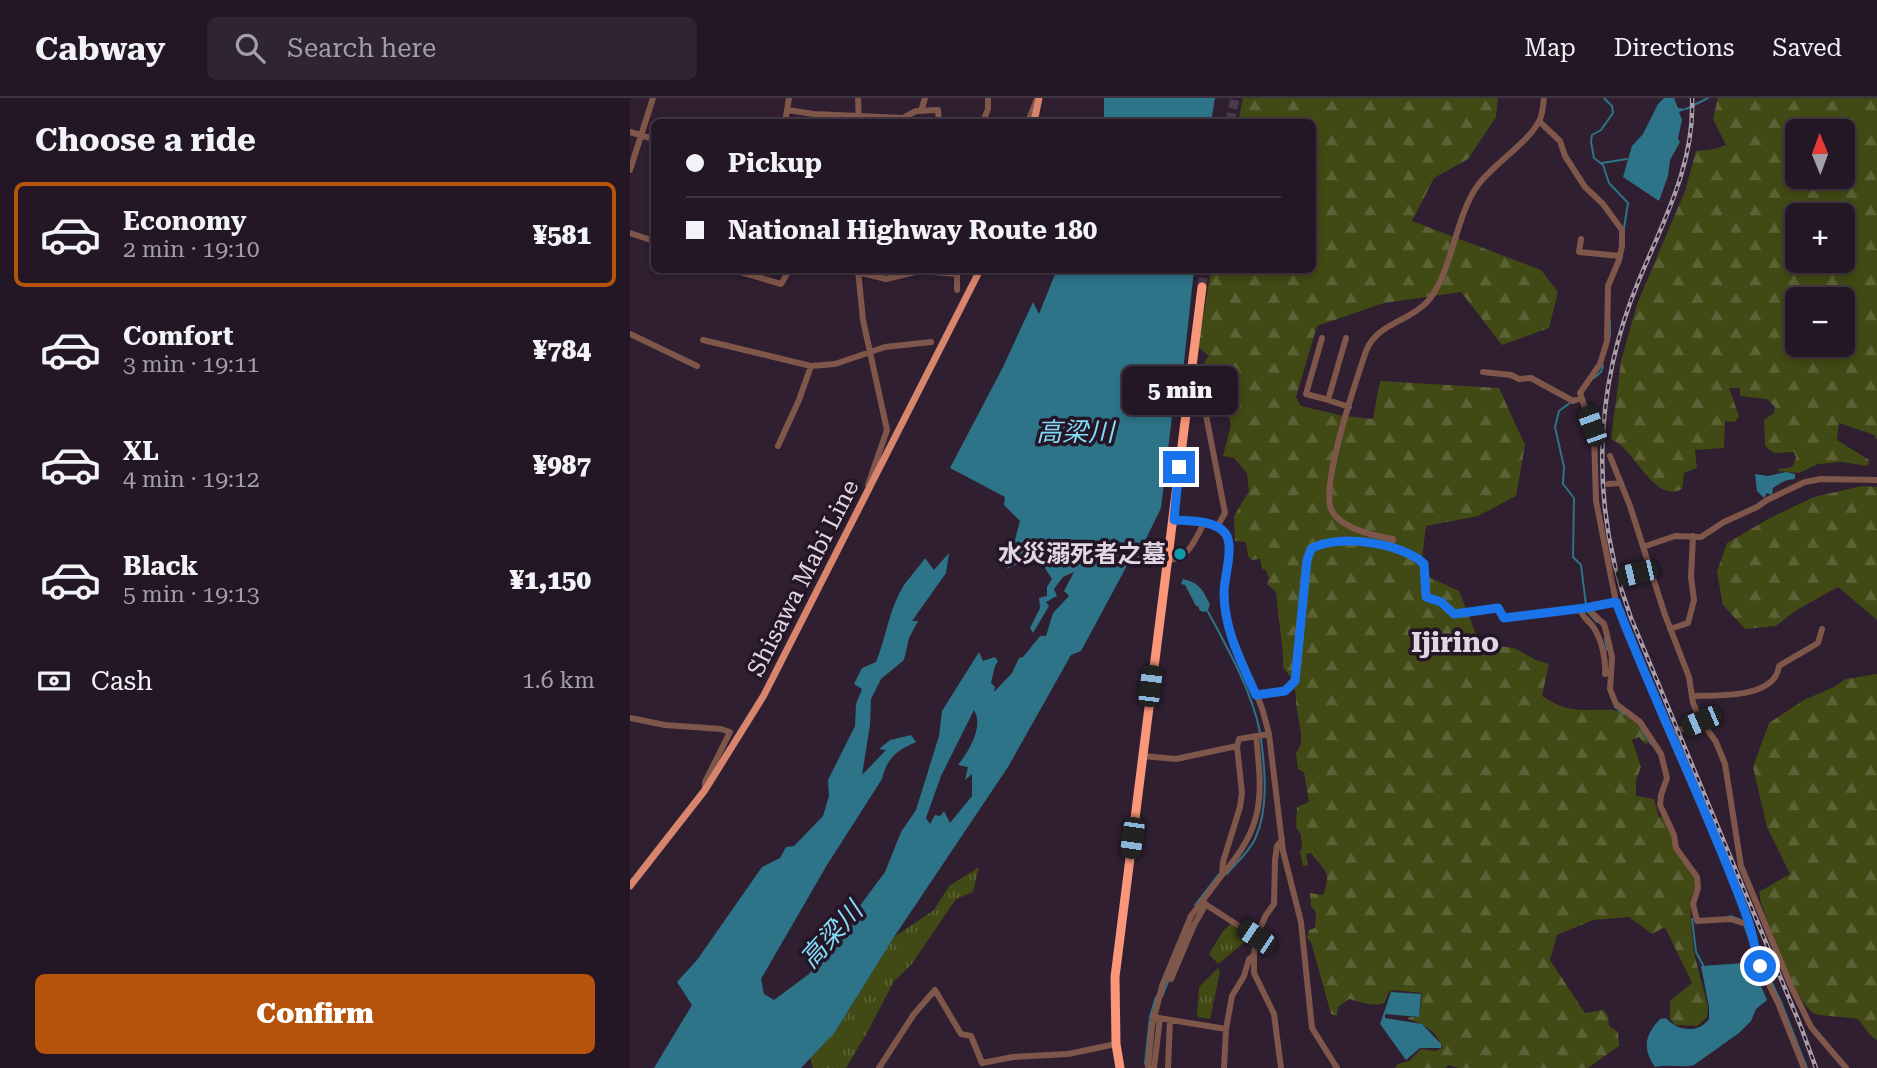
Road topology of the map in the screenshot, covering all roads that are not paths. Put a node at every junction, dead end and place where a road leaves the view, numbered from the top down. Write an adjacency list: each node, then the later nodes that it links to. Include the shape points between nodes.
1 (653, 98): 18 (street)
2 (789, 98): 8 (street)
3 (858, 98): 11 (street)
4 (925, 98): 9 (street)
5 (988, 98): 13 (street)
6 (1544, 98): 16 (street)
7 (1038, 99): 14 (street); 15 (main road)
8 (787, 110): 10 (street); 11 (street)
9 (920, 111): 11 (street, via 903,118); 12 (street, via 938,110)
10 (786, 119)
11 (858, 119)
12 (939, 119)
13 (985, 119)
14 (1029, 119)
15 (1035, 119)
16 (1539, 122): 24 (street, via 1560,141 1585,187 1622,230); 46 (street, via 1476,187 1428,302 1373,338)
17 (630, 132): 18 (street)
18 (641, 135): 19 (street); 20 (street)
19 (651, 138)
20 (630, 170)
21 (630, 233): 23 (street)
22 (1581, 239): 24 (street, via 1579,252)
23 (651, 240)
24 (1620, 256): 44 (street, via 1608,286 1609,332 1603,357)
25 (744, 273): 26 (street, via 780,284)
26 (788, 273)
27 (858, 273): 39 (street)
28 (865, 273): 29 (street, via 886,279)
29 (912, 273)
30 (957, 273): 33 (street)
31 (978, 273): 52 (main road, Shisawa Mabi Line)
32 (1202, 287): 43 (highway)
33 (957, 290)
34 (630, 334): 40 (street)
35 (1322, 338): 45 (street, via 1306,394)
36 (1346, 338): 45 (street)
37 (703, 340): 41 (street)
38 (931, 342): 39 (street)
39 (869, 351): 41 (street, via 835,364); 52 (street, via 887,430)
40 (697, 366)
41 (811, 366): 47 (street)
42 (1483, 372): 44 (street, via 1531,378)
43 (1188, 388): 53 (highway); 55 (street, via 1200,396 1205,410 1225,513)
44 (1577, 397): 62 (street, via 1594,436 1601,528)
45 (1330, 401): 46 (street)
46 (1349, 407): 58 (street, via 1332,471 1331,509 1357,530 1393,540)
47 (778, 446)
48 (1610, 456): 50 (street)
49 (1877, 480): 56 (street, via 1805,482)
50 (1621, 483): 51 (street); 57 (street)
51 (1608, 484)
52 (866, 498): 76 (main road, Shisawa Mabi Line, via 764,695)
53 (1174, 520): 54 (street); 59 (highway)
54 (1204, 523): 55 (street); 59 (street, via 1188,551)
55 (1217, 527): 67 (street, via 1229,543 1224,588 1227,624)
56 (1693, 537): 57 (street, via 1675,536); 65 (street, via 1690,577 1694,600 1688,623)
57 (1643, 547): 60 (street)
58 (1391, 548): 63 (street, via 1424,564 1426,597 1441,602 1452,614 1498,608 1504,618); 67 (street, via 1347,540 1311,549 1295,681 1285,691)
59 (1168, 560): 75 (highway)
60 (1651, 570): 61 (street); 65 (street)
61 (1622, 577)
62 (1616, 602): 63 (street); 72 (street)
63 (1586, 608): 66 (street, via 1584,619 1598,637); 81 (street, via 1606,631 1612,662 1610,689 1616,704 1640,722 1661,754 1667,778 1660,805 1676,848 1697,877 1693,900 1697,921)
64 (1822, 628): 68 (street, via 1818,643 1779,666 1767,686 1744,693)
65 (1670, 629): 68 (street)
66 (1605, 674)
67 (1256, 695): 71 (street)
68 (1692, 696): 70 (street)
69 (630, 718): 76 (street, via 730,732)
70 (1701, 721): 72 (street); 98 (street, via 1725,764 1741,866 1811,1027)
71 (1269, 734): 73 (street); 77 (street)
72 (1670, 734): 81 (street)
73 (1256, 736): 74 (street, via 1239,739); 78 (street, via 1261,778 1258,812 1252,834)
74 (1237, 746): 75 (street, via 1176,759); 78 (street, via 1242,793)
75 (1143, 756): 88 (highway, via 1115,977)
76 (705, 790): 79 (main road, Shisawa Mabi Line)
77 (1282, 839): 82 (street, via 1275,860 1274,904); 96 (street, via 1298,904 1312,1028)
78 (1222, 873): 80 (street)
79 (630, 886)
80 (1203, 903): 82 (street); 84 (street); 85 (street, via 1191,916 1171,963)
81 (1745, 922): 97 (street)
82 (1256, 937): 83 (street)
83 (1254, 955): 87 (street, via 1232,996); 95 (street, via 1254,972 1274,1014)
84 (1171, 979)
85 (1156, 1018): 86 (street); 91 (street); 92 (street)
86 (1170, 1020): 87 (street); 93 (street)
87 (1226, 1029): 94 (street)
88 (1116, 1044): 89 (street, via 984,1064 971,1036 961,1034 935,990); 90 (highway)
89 (879, 1068)
90 (1119, 1068)
91 (1148, 1068)
92 (1154, 1068)
93 (1168, 1068)
94 (1224, 1068)
95 (1281, 1068)
96 (1337, 1068)
97 (1804, 1068)
98 (1846, 1068)

